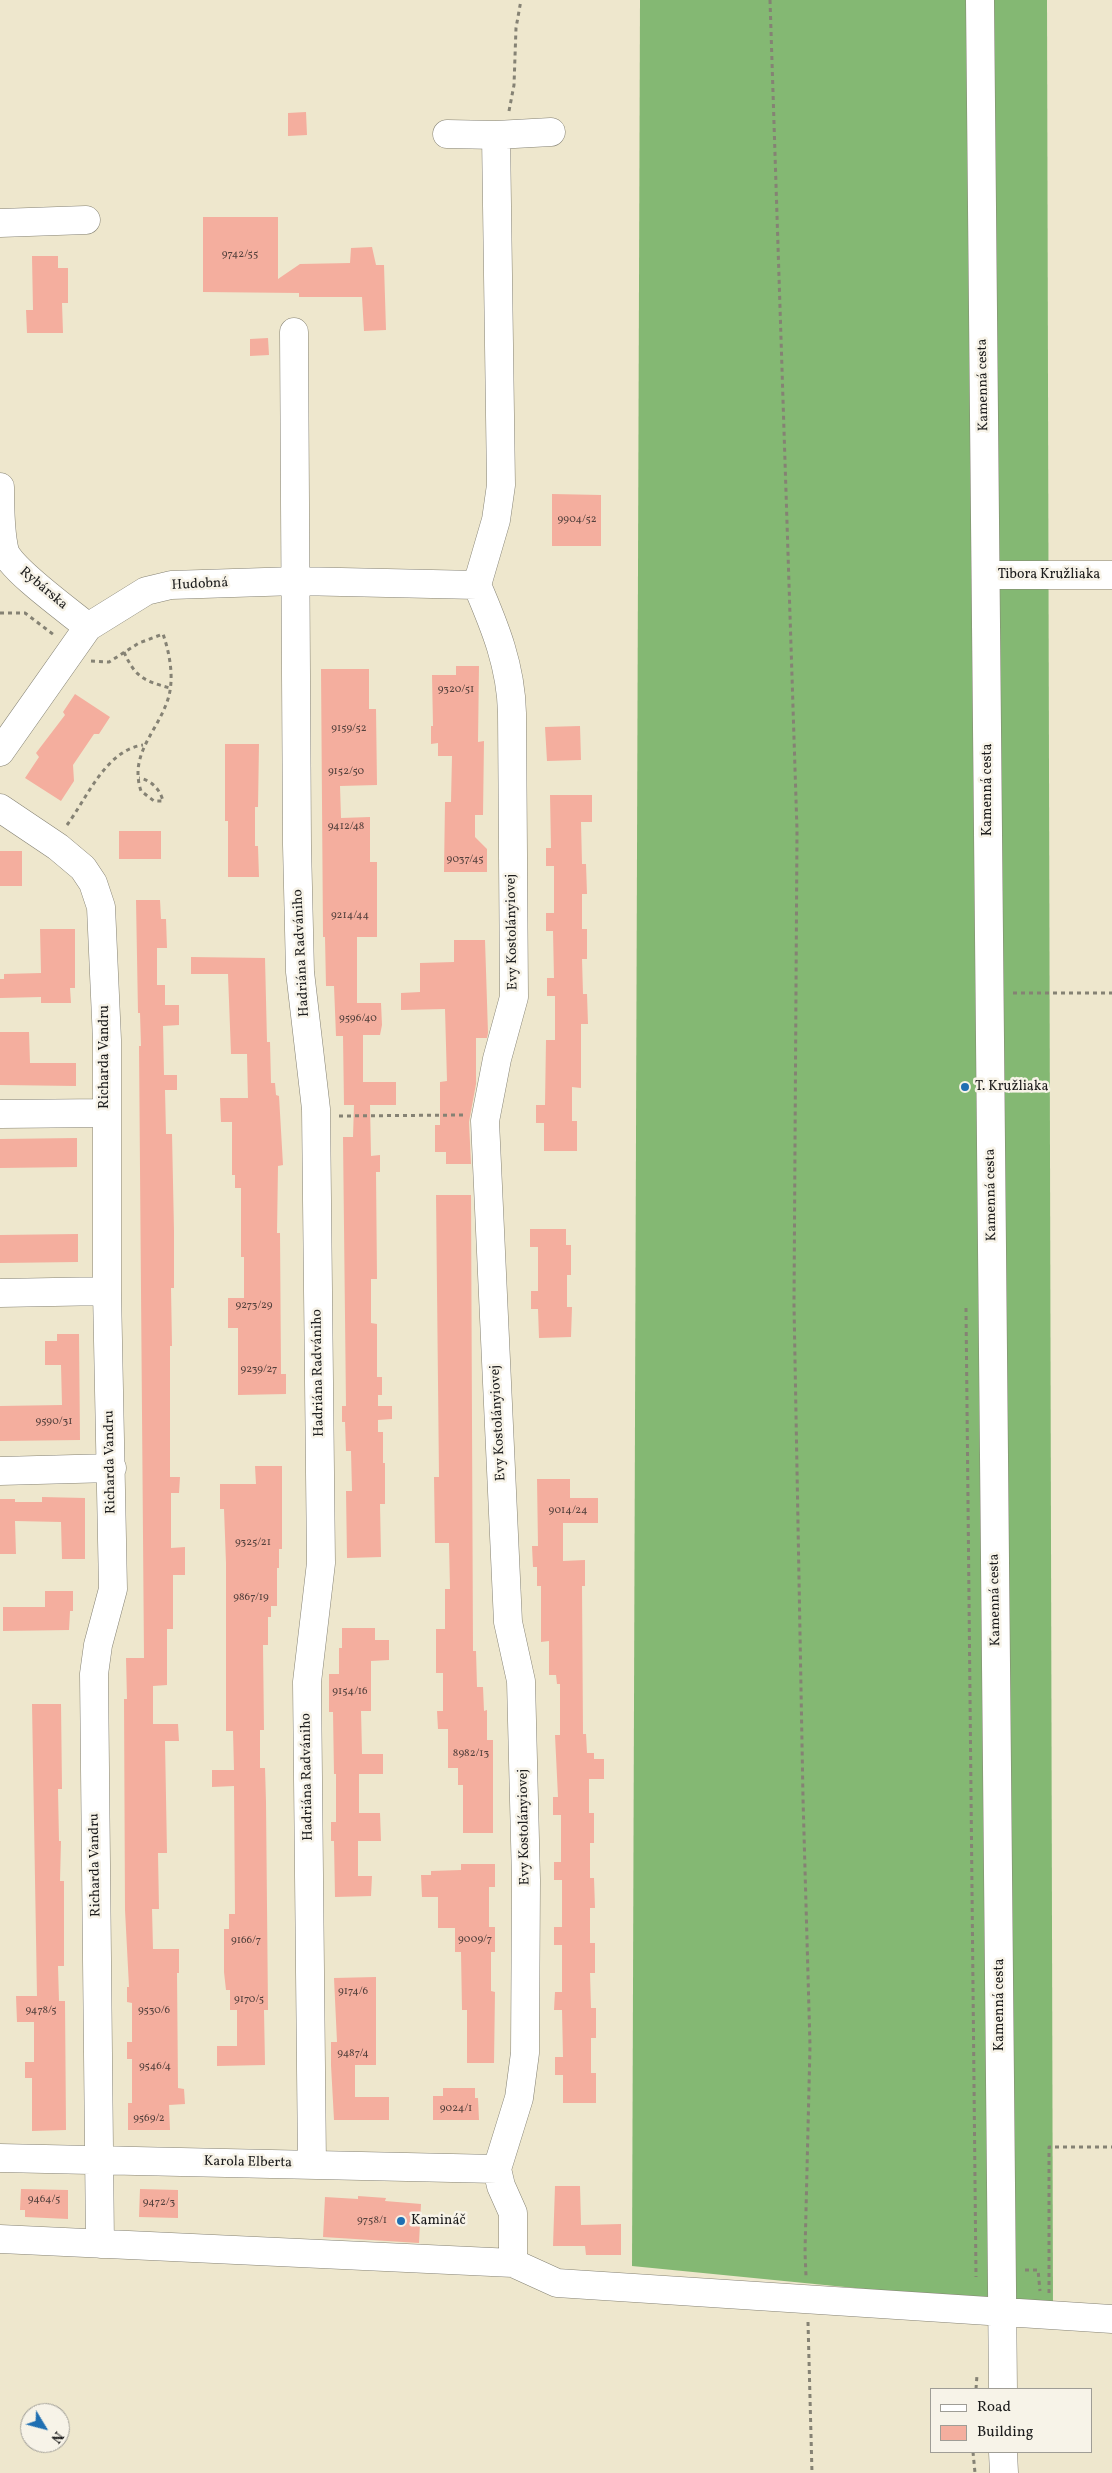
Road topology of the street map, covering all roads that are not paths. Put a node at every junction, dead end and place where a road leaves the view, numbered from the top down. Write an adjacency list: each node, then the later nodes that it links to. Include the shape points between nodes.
1 (980, 0): 10 (street, Kamenná cesta)
2 (551, 132): 4 (street)
3 (447, 134): 4 (street)
4 (503, 135): 12 (street, via 501,485 496,520)
5 (86, 220): 6 (street)
6 (0, 223)
7 (295, 328): 11 (street, Hadriána Radvániho)
8 (0, 487): 13 (street, Rybárska, via 1,538 5,553 15,566)
9 (1112, 574): 10 (street, Tibora Kružliaka)
10 (986, 575): 29 (street, Kamenná cesta)
11 (296, 581): 12 (street, Hudobná); 13 (street, Hudobná, via 171,585 146,591); 24 (street, Hadriána Radvániho, via 295,724 300,962 316,1116 321,1563 307,1682)
12 (476, 585): 25 (street, Evy Kostolányiovej, via 501,641 510,677 512,713 514,998 486,1115 508,1622 521,1681 526,1880 525,2053 519,2098)
13 (88, 627): 14 (street, Hudobná)
14 (0, 752)
15 (0, 808): 16 (street, Richarda Vandru, via 76,862 96,890 101,907)
16 (106, 1113): 17 (street); 18 (street, Richarda Vandru)
17 (0, 1114)
18 (107, 1291): 19 (street); 20 (street, Richarda Vandru)
19 (0, 1293)
20 (112, 1468): 21 (street); 23 (street, Richarda Vandru, via 113,1589 94,1674)
21 (0, 1471)
22 (0, 2158): 23 (street, Karola Elberta)
23 (99, 2162): 24 (street, Karola Elberta); 27 (street, Richarda Vandru)
24 (312, 2164): 25 (street, Karola Elberta)
25 (497, 2169): 28 (street, via 513,2213)
26 (0, 2240): 27 (street)
27 (100, 2244): 28 (street)
28 (513, 2263): 29 (street, via 557,2283)
29 (1002, 2312): 30 (street); 31 (street, Kamenná cesta)
30 (1112, 2319)
31 (1003, 2388)
32 (1004, 2453): 33 (street)
33 (1004, 2473)

